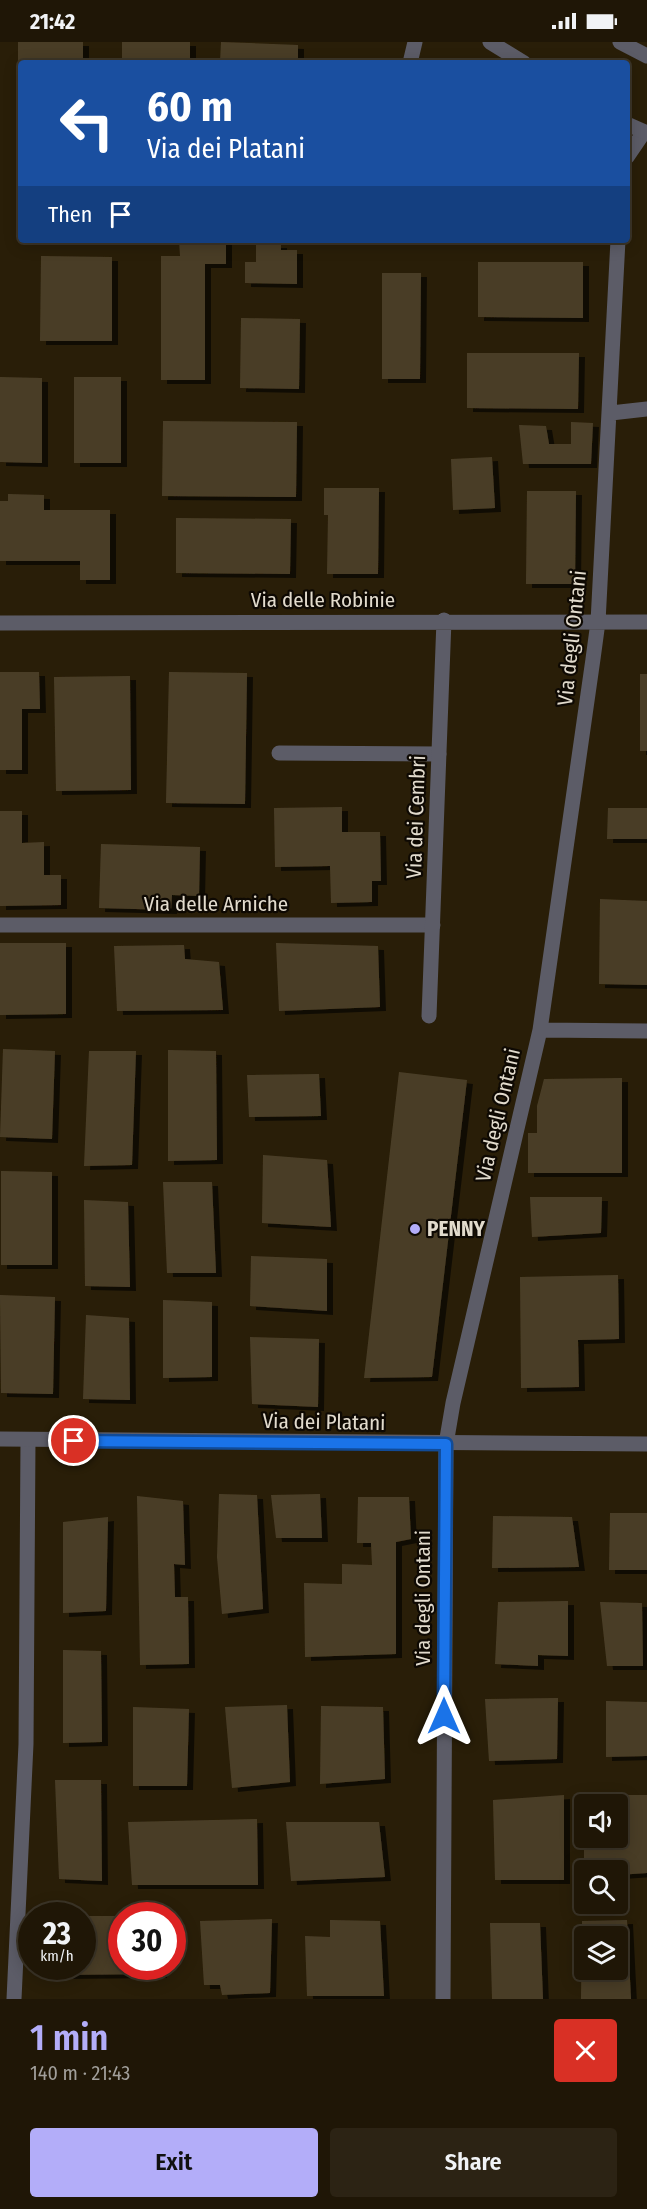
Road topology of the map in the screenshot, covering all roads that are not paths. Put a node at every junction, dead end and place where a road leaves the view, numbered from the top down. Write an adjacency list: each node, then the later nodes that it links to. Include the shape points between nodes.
1 (415, 42): 5 (street)
2 (620, 42): 4 (street)
3 (498, 44): 6 (street)
4 (647, 56)
5 (411, 60)
6 (520, 60)
7 (630, 126): 8 (street)
8 (645, 133): 9 (street)
9 (630, 153)
10 (618, 243): 12 (street, Via degli Ontani)
11 (647, 409): 12 (street)
12 (610, 413): 14 (street, Via degli Ontani)
13 (444, 620): 14 (street, Via delle Robinie); 16 (street, Via delle Robinie); 18 (street, Via dei Cembri)
14 (598, 622): 15 (street, Via delle Robinie); 22 (street, Via degli Ontani)
15 (647, 622)
16 (0, 623)
17 (279, 753): 18 (street)
18 (440, 754): 20 (street, Via dei Cembri)
19 (0, 925): 20 (street, Via delle Arniche)
20 (432, 925): 21 (street, Via dei Cembri)
21 (429, 1016)
22 (540, 1030): 23 (street); 27 (street, Via degli Ontani)
23 (647, 1031)
24 (0, 1439): 25 (street, Via dei Platani)
25 (28, 1440): 27 (street, Via dei Platani); 28 (street, via 26,1744)
26 (647, 1443): 27 (street, Via dei Platani)
27 (446, 1444): 29 (street, Via degli Ontani)
28 (14, 1999)
29 (443, 1999)

